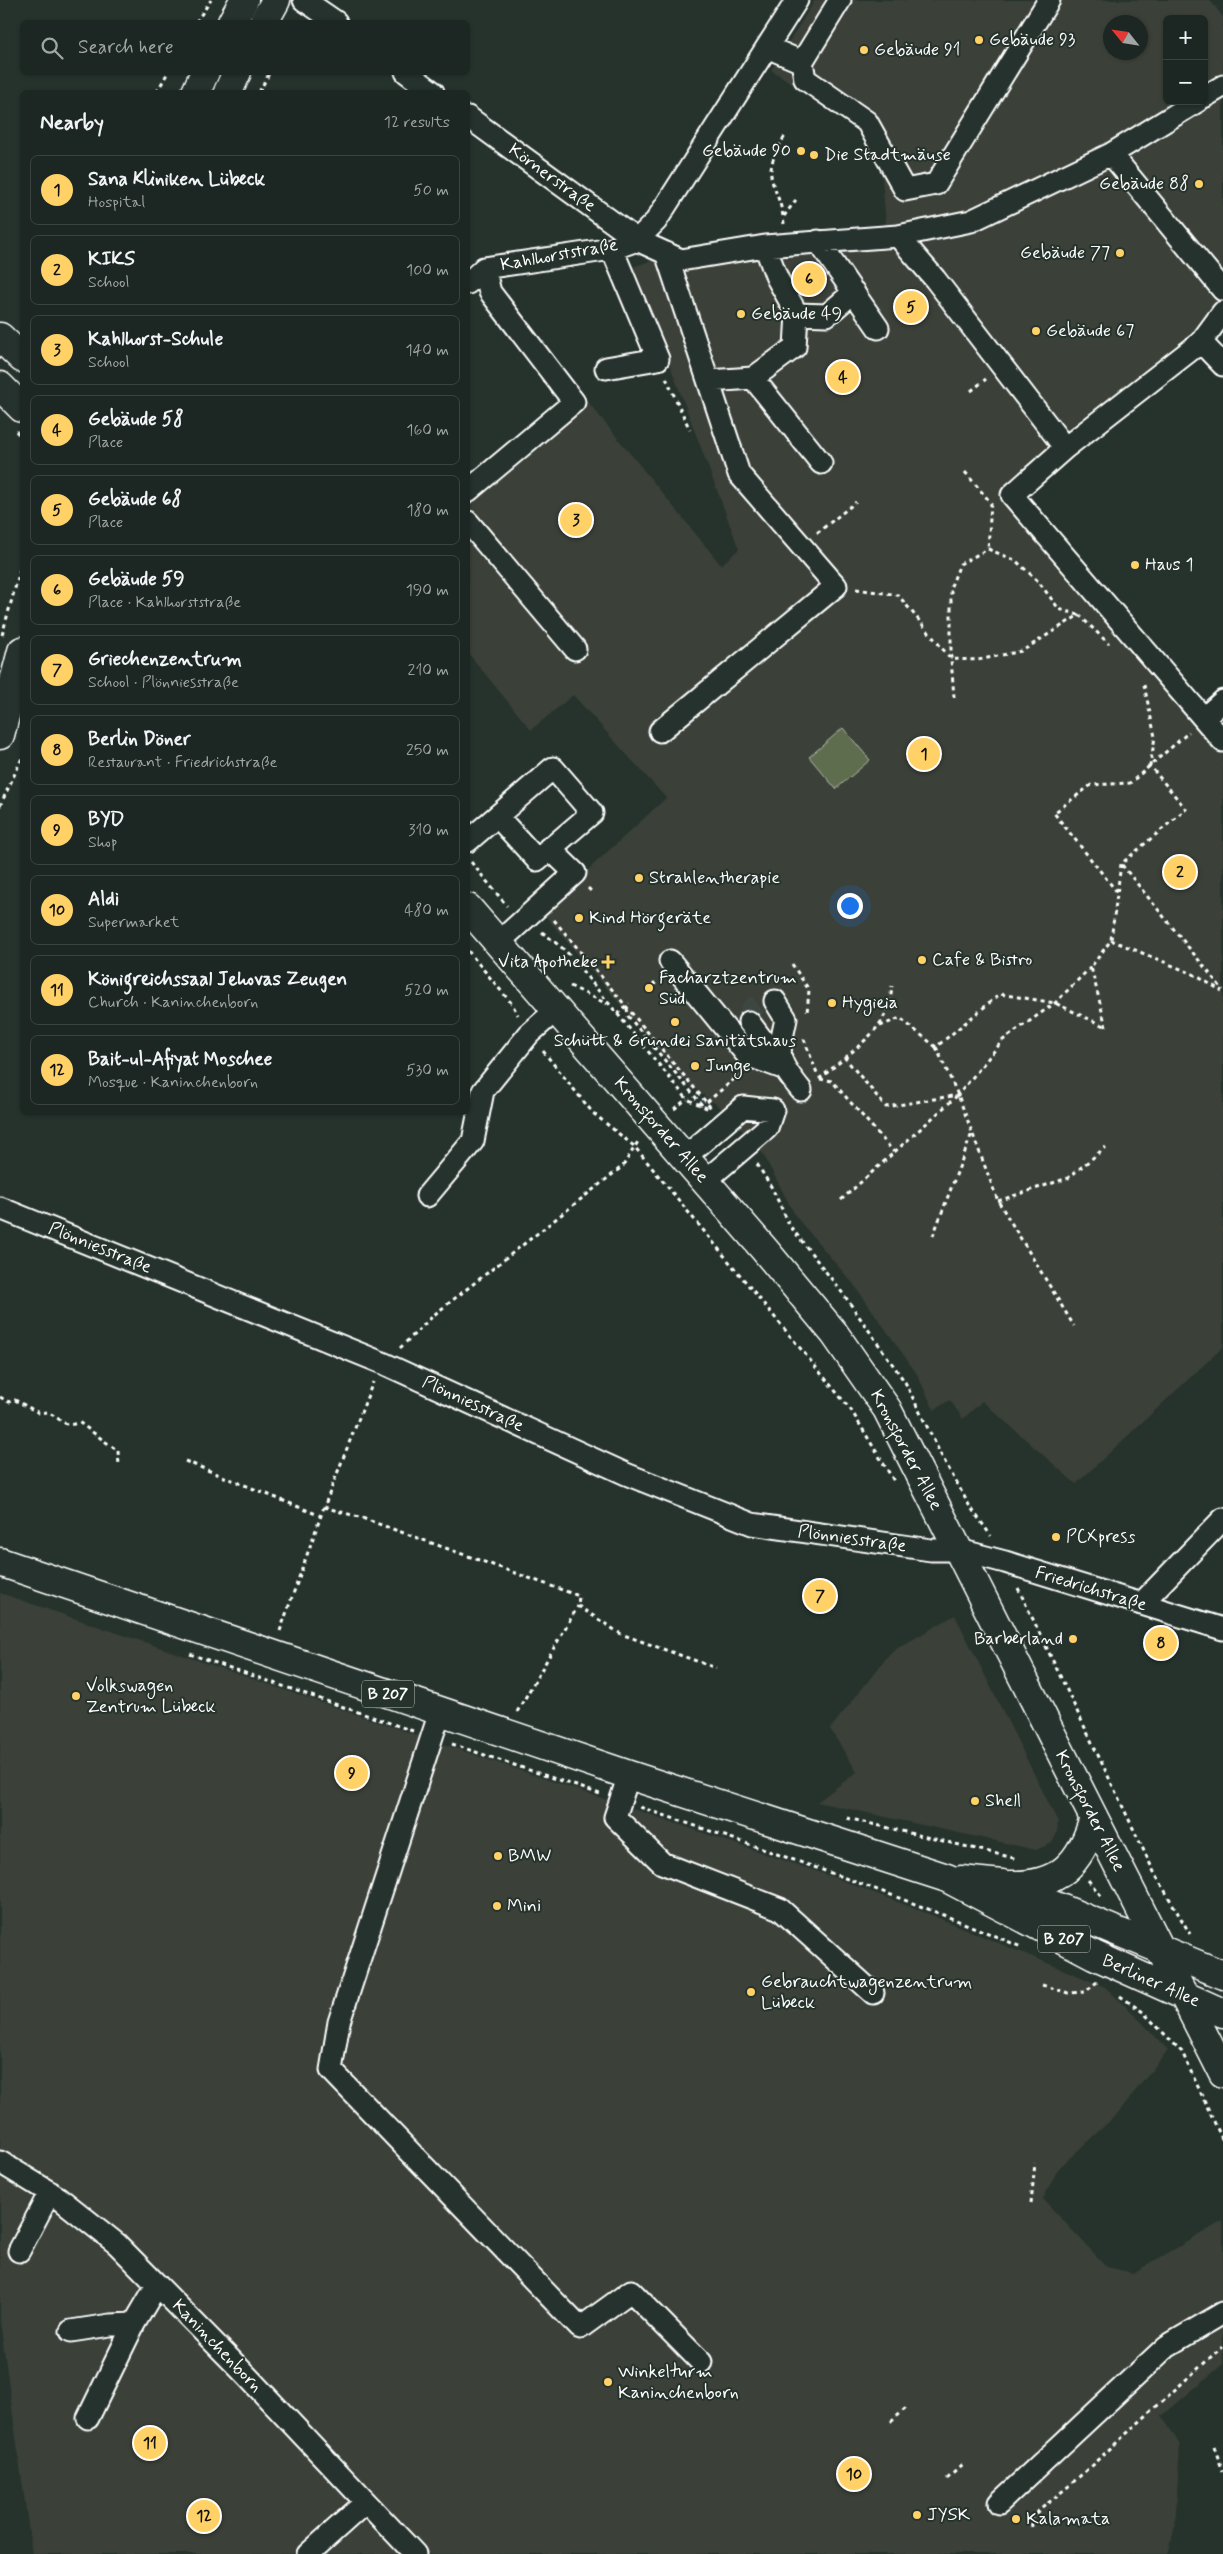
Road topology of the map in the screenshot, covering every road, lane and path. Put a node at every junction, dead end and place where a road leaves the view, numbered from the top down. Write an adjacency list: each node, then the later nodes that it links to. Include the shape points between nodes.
1 (211, 0): 8 (path)
2 (244, 0): 9 (main road)
3 (276, 0): 10 (main road)
4 (304, 0): 11 (street)
5 (797, 0): 12 (street, Kahlhorststraße)
6 (840, 0): 13 (street)
7 (1049, 0): 13 (street, via 936,184 905,190 867,122 805,79)
8 (197, 20)
9 (233, 20)
10 (265, 20)
11 (333, 20)
12 (767, 47): 13 (street); 32 (street, Kahlhorststraße, via 656,221)
13 (802, 62)
14 (166, 75): 20 (path)
15 (204, 75): 21 (main road)
16 (236, 75): 22 (main road)
17 (268, 75): 23 (path)
18 (410, 75): 24 (street)
19 (1223, 86): 25 (street)
20 (158, 90)
21 (197, 90)
22 (229, 90)
23 (260, 90)
24 (431, 90)
25 (1208, 95)
26 (1191, 105): 29 (street, Körnerstraße)
27 (470, 118): 32 (street, Körnerstraße)
28 (787, 138): 30 (path, via 784,136 774,153 771,178 784,216)
29 (1111, 154): 31 (street, Körnerstraße, via 971,221); 39 (street)
30 (798, 198)
31 (898, 236): 33 (street, Körnerstraße); 53 (street, via 941,286)
32 (637, 240): 35 (street, Kahlhorststraße); 36 (street, Körnerstraße)
33 (818, 241): 34 (street, Körnerstraße); 40 (street)
34 (765, 246): 36 (street, Körnerstraße, via 681,260); 42 (street, via 777,278)
35 (612, 250): 37 (street, Kahlhorststraße); 45 (street)
36 (666, 253): 49 (street)
37 (484, 268): 38 (street, Kahlhorststraße); 56 (street, via 490,292 574,402)
38 (470, 281)
39 (1223, 290)
40 (854, 292): 42 (street, via 827,315); 43 (street)
41 (1223, 312): 44 (street)
42 (797, 314): 48 (street, via 795,347)
43 (878, 328)
44 (1200, 342): 46 (street); 53 (street)
45 (658, 359): 47 (street); 52 (path)
46 (1223, 365)
47 (606, 368)
48 (753, 378): 49 (street); 54 (street)
49 (709, 381): 59 (street, via 739,474)
50 (0, 386): 51 (main road)
51 (20, 406)
52 (690, 430)
53 (1065, 448): 73 (street, via 1012,494)
54 (822, 462)
55 (965, 472): 60 (path, via 990,503)
56 (470, 488)
57 (856, 502): 59 (path)
58 (470, 524): 66 (street)
59 (802, 545): 62 (street)
60 (988, 549): 63 (path, via 1015,560 1038,581 1059,609); 68 (path, via 960,564 951,586)
61 (20, 570): 64 (path)
62 (836, 586): 68 (path, via 898,595); 74 (street)
63 (1079, 616): 65 (path); 68 (path, via 1022,651 978,660)
64 (0, 643)
65 (1112, 647)
66 (575, 649)
67 (20, 659): 75 (main road)
68 (951, 659): 70 (path)
69 (1141, 680): 79 (path, via 1146,686 1155,737)
70 (954, 697)
71 (1223, 701): 73 (street)
72 (20, 707): 77 (main road)
73 (1204, 718): 76 (street); 79 (path)
74 (660, 731)
75 (0, 735)
76 (1223, 741)
77 (0, 750)
78 (20, 762): 80 (path)
79 (1150, 766): 85 (path, via 1186,809); 87 (path, via 1130,783 1091,785 1054,812)
80 (0, 806)
81 (497, 816): 82 (street); 83 (street, via 536,860); 83 (street, via 553,768 592,814)
82 (470, 839)
83 (550, 848): 91 (street, via 575,873)
84 (470, 860): 91 (path)
85 (1121, 864): 87 (path); 101 (path)
86 (589, 889): 88 (path)
87 (1118, 892): 92 (path)
88 (582, 895)
89 (470, 910): 93 (main road, Kronsforder Allee)
90 (560, 914): 106 (path, via 553,920)
91 (524, 926): 93 (street); 105 (path, via 544,932 566,951)
92 (1111, 940): 96 (path); 101 (path)
93 (498, 943): 107 (main road, Kronsforder Allee)
94 (470, 953): 111 (path, via 512,1004)
95 (670, 961): 114 (street, via 747,1055)
96 (1091, 967): 103 (path); 103 (path, via 1106,1027)
97 (562, 980): 105 (path)
98 (653, 982): 99 (path)
99 (657, 986)
100 (892, 986): 110 (path, via 891,999)
101 (1223, 990)
102 (775, 1001): 114 (street, via 786,1019)
103 (1056, 1002): 112 (path, via 1000,994); 117 (path, via 1003,1040)
104 (629, 1003): 106 (path)
105 (610, 1006): 108 (path)
106 (626, 1007): 108 (path); 115 (path, via 655,1037 707,1102); 118 (path, via 628,1016)
107 (556, 1010): 111 (street); 124 (main road, Kronsforder Allee)
108 (617, 1014): 118 (path, via 687,1099)
109 (749, 1022): 114 (street)
110 (880, 1026): 112 (path, via 900,1018); 113 (path)
111 (528, 1034): 126 (street, via 483,1091 473,1141); 135 (path, via 593,1113 634,1146 851,1410)
112 (936, 1047): 117 (path)
113 (845, 1058): 117 (path, via 886,1107); 123 (path, via 819,1078 832,1081)
114 (781, 1061): 116 (street)
115 (743, 1072)
116 (801, 1090)
117 (958, 1096): 120 (path); 123 (path)
118 (702, 1106): 119 (path)
119 (726, 1122): 121 (street, via 743,1106 770,1119); 124 (street)
120 (972, 1133): 128 (path); 130 (path)
121 (746, 1147): 125 (street); 141 (path, via 772,1188 790,1226 844,1295 905,1382 944,1461)
122 (1106, 1147): 128 (path, via 1068,1178)
123 (894, 1152): 127 (path)
124 (684, 1158): 125 (main road, Kronsforder Allee)
125 (705, 1181): 139 (main road, Kronsforder Allee, via 800,1292 857,1365 887,1409)
126 (427, 1196)
127 (841, 1200)
128 (998, 1201): 131 (path)
129 (0, 1208): 139 (street, Plönniesstraße, via 376,1360 626,1474 752,1524 931,1550)
130 (933, 1236)
131 (1074, 1326)
132 (0, 1397): 134 (path, via 9,1402 15,1400 39,1413 48,1412 68,1425 80,1423 118,1451)
133 (185, 1461): 137 (path)
134 (119, 1465)
135 (897, 1486)
136 (324, 1507): 143 (path, via 579,1596)
137 (321, 1516)
138 (1223, 1519): 142 (street)
139 (959, 1550): 141 (street, Friedrichstraße); 152 (main road, Kronsforder Allee)
140 (0, 1562): 147 (main road, B 207)
141 (1005, 1562): 142 (street, Friedrichstraße); 155 (path, via 1154,1872)
142 (1141, 1604): 144 (street, Friedrichstraße)
143 (578, 1606): 146 (path, via 621,1634); 148 (path)
144 (1223, 1630)
145 (188, 1654): 149 (path)
146 (716, 1668)
147 (440, 1712): 148 (main road, B 207); 149 (street)
148 (505, 1733): 150 (main road, B 207)
149 (432, 1737): 151 (path); 179 (street, via 339,2022 331,2070 580,2328 631,2291)
150 (628, 1775): 151 (street); 153 (main road, B 207)
151 (621, 1801): 157 (path, via 844,1876 958,1919); 164 (street, via 615,1817 662,1863 780,1908)
152 (1094, 1818): 154 (main road, via 1087,1842 1078,1856 1053,1878 1028,1886); 156 (main road, Kronsforder Allee)
153 (948, 1878): 154 (main road, B 207); 165 (main road, Berliner Allee / B 207, via 1094,1955)
154 (1002, 1884): 156 (main road, B 207)
155 (1191, 1936)
156 (1160, 1948): 158 (main road, Berliner Allee / B 207); 165 (main road, Kronsforder Allee)
157 (1030, 1951)
158 (1223, 1975)
159 (1092, 1977): 160 (path)
160 (1099, 1980): 161 (path, via 1085,1992 1068,1993); 162 (path)
161 (1042, 1985)
162 (1106, 1985)
163 (1113, 1990): 168 (path, via 1142,2012 1182,2052)
164 (872, 1993)
165 (1183, 1994): 166 (main road, Berliner Allee / B 207); 167 (main road, Kronsforder Allee)
166 (1223, 2013)
167 (1223, 2073)
168 (1223, 2141)
169 (0, 2162): 171 (street, Kaninchenborn)
170 (1035, 2163): 172 (path)
171 (50, 2192): 173 (street); 174 (street, Kaninchenborn, via 117,2244)
172 (1031, 2203)
173 (19, 2251)
174 (157, 2285): 176 (street); 187 (street, Kaninchenborn)
175 (1223, 2313): 188 (street, via 1167,2346)
176 (134, 2324): 177 (street); 181 (street)
177 (72, 2331)
178 (1223, 2346): 189 (path, via 1031,2517)
179 (701, 2362)
180 (907, 2407): 182 (path)
181 (88, 2418)
182 (891, 2422)
183 (1214, 2447): 185 (path)
184 (962, 2465): 186 (path)
185 (1223, 2471)
186 (946, 2479)
187 (366, 2502): 190 (street); 191 (street, Kaninchenborn)
188 (998, 2503)
189 (1032, 2527)
190 (308, 2554)
191 (415, 2554)

